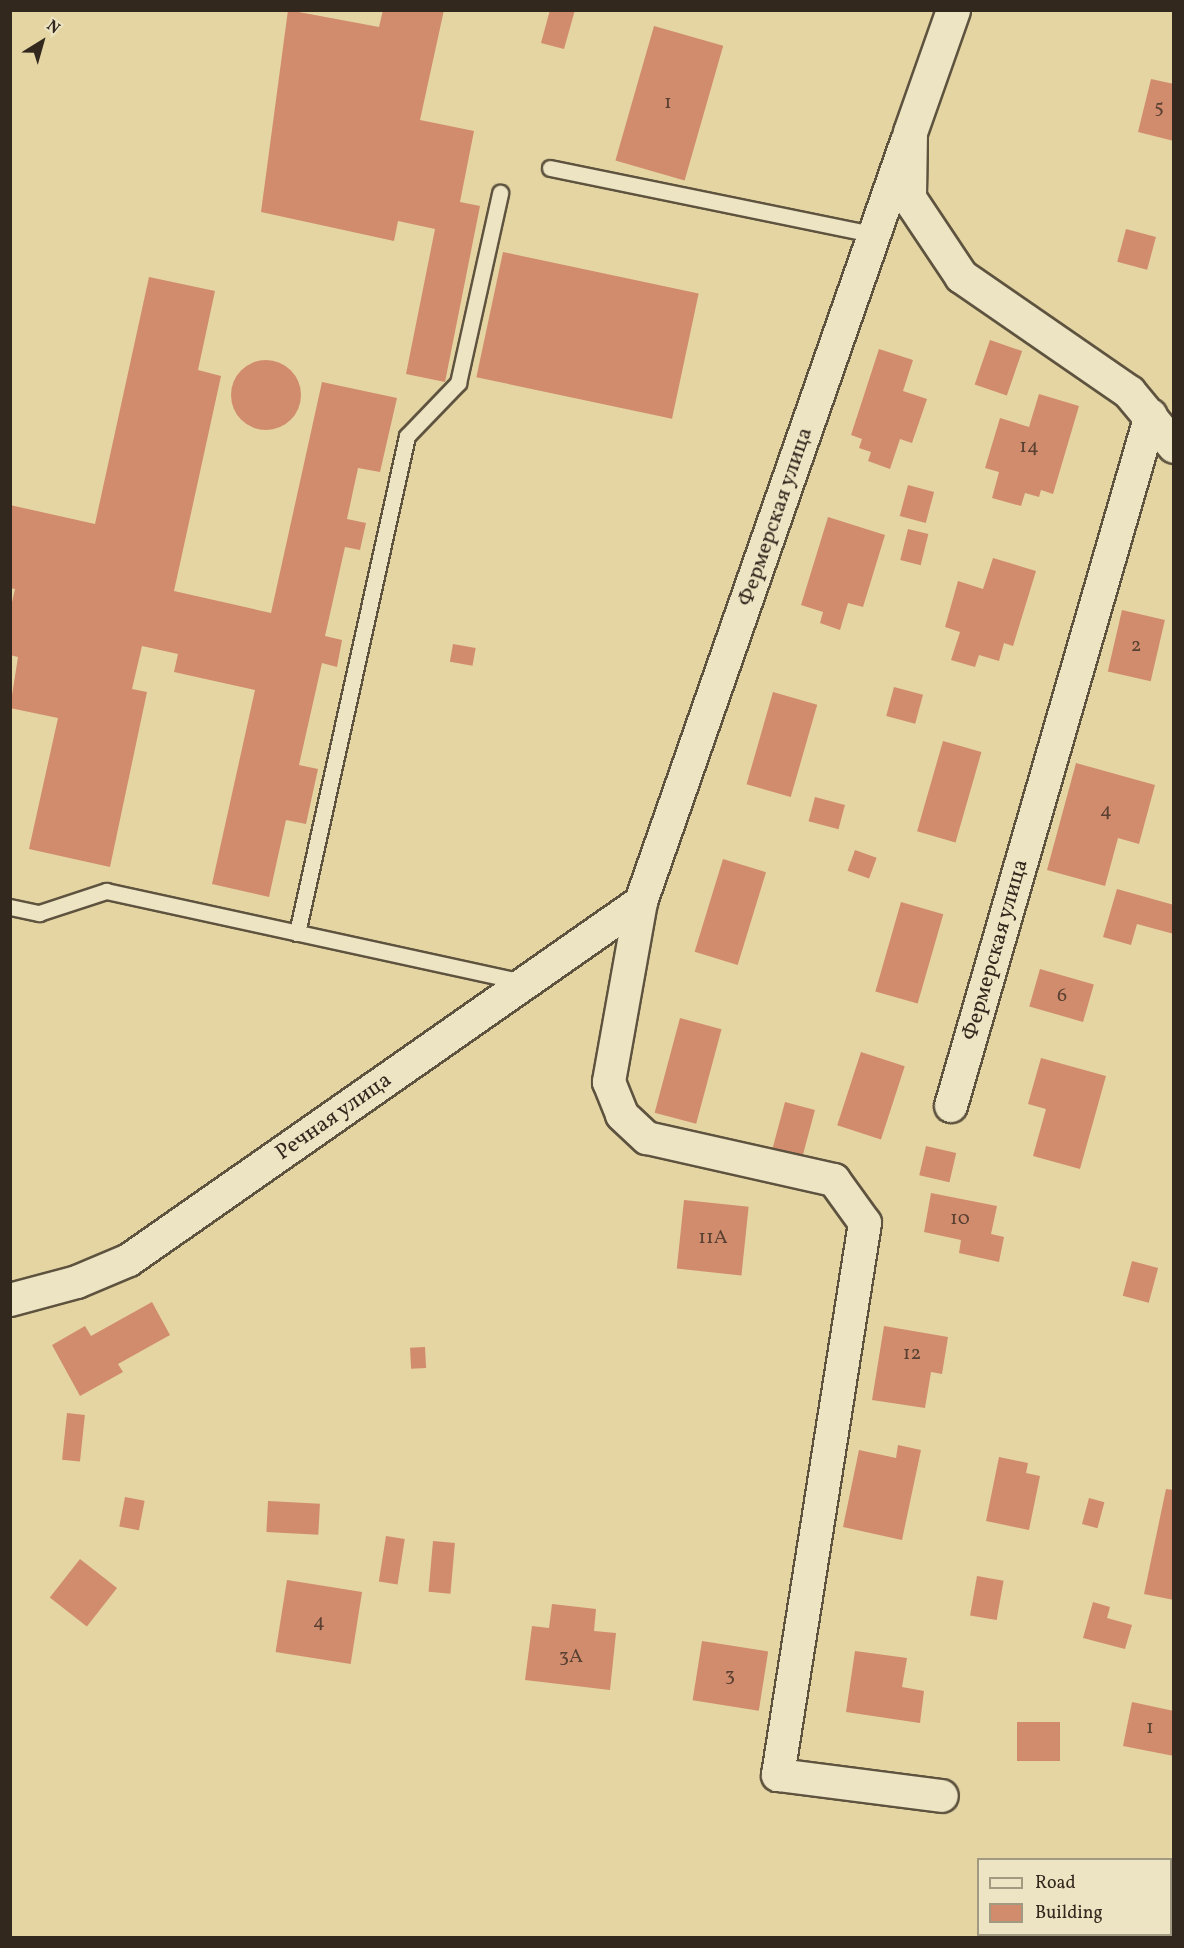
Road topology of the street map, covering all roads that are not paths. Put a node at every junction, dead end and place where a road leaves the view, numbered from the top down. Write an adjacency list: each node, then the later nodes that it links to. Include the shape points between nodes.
1 (953, 10): 2 (street)
2 (910, 132): 5 (street, Фермерская улица); 6 (street, via 909,198 961,276 1129,392)
3 (550, 168): 5 (lane)
4 (500, 193): 10 (lane, via 458,383 407,436)
5 (876, 235): 8 (street, Фермерская улица)
6 (1151, 415): 7 (street); 12 (street, Фермерская улица)
7 (1173, 446)
8 (641, 902): 11 (street, Речная улица); 14 (street, Фермерская улица, via 609,1082 622,1115 647,1138 834,1180 865,1223 778,1775)
9 (10, 907): 10 (lane, via 39,913 106,891)
10 (297, 933): 11 (lane)
11 (525, 983): 13 (street, Речная улица, via 129,1260 77,1282)
12 (951, 1106)
13 (10, 1300)
14 (942, 1796)

